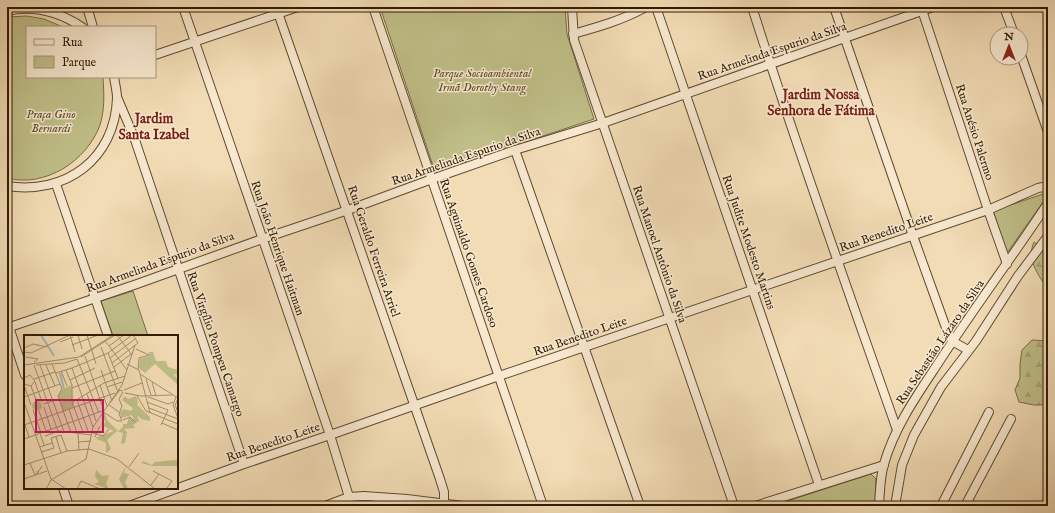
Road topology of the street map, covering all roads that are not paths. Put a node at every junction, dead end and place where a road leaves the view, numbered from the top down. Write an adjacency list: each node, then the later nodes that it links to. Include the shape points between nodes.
1 (87, 7): 16 (street)
2 (183, 7): 20 (street, Rua João Henrique Haitman)
3 (298, 7): 13 (street)
4 (373, 7): 30 (street, Rua Aguinaldo Gomes Cardoso)
5 (572, 7): 18 (street, Rua Manoel Antônio da Silva)
6 (646, 7): 18 (street, via 634,14)
7 (656, 7): 25 (street, Rua Judite Modesto Martins)
8 (752, 7): 22 (street)
9 (834, 7): 19 (street)
10 (933, 7): 12 (street, Rua Armelinda Espurio da Silva)
11 (1004, 7): 17 (street)
12 (922, 9): 19 (street, Rua Armelinda Espurio da Silva); 38 (street, Rua Anésio Palermo)
13 (277, 10): 20 (street); 37 (street, Rua Geraldo Ferreira Arriel)
14 (7, 11): 15 (street, via 19,8 41,9 62,15)
15 (80, 26)
16 (93, 26)
17 (1011, 26)
18 (573, 34): 27 (street, Rua Manoel Antônio da Silva)
19 (845, 38): 22 (street, Rua Armelinda Espurio da Silva); 39 (street)
20 (195, 40): 21 (street); 41 (street, Rua João Henrique Haitman)
21 (156, 55)
22 (770, 64): 25 (street, Rua Armelinda Espurio da Silva); 42 (street)
23 (1025, 66): 28 (street)
24 (114, 78): 26 (street)
25 (686, 93): 27 (street, Rua Armelinda Espurio da Silva); 45 (street, Rua Judite Modesto Martins)
26 (117, 96): 31 (street, via 115,119 107,140 94,159 76,174); 44 (street, Rua Virgílio Pompeu Camargo, via 134,137)
27 (603, 123): 29 (street, Rua Armelinda Espurio da Silva); 47 (street, Rua Manoel Antônio da Silva)
28 (1048, 132)
29 (515, 150): 30 (street, Rua Armelinda Espurio da Silva); 51 (street)
30 (432, 179): 37 (street, Rua Armelinda Espurio da Silva); 54 (street, Rua Aguinaldo Gomes Cardoso)
31 (56, 184): 32 (street, via 39,188); 46 (street)
32 (7, 186)
33 (1048, 186): 34 (street, Rua Benedito Leite)
34 (1038, 188): 35 (street); 38 (street, Rua Benedito Leite)
35 (1048, 190)
36 (1048, 203): 43 (street, Rua Sebastião Lázaro da Silva)
37 (348, 210): 41 (street, Rua Armelinda Espurio da Silva); 55 (street, Rua Geraldo Ferreira Arriel)
38 (988, 210): 39 (street, Rua Benedito Leite); 43 (street, Rua Anésio Palermo)
39 (913, 236): 42 (street, Rua Benedito Leite); 50 (street)
40 (1048, 236): 52 (street)
41 (262, 239): 44 (street, Rua Armelinda Espurio da Silva); 59 (street, Rua João Henrique Haitman)
42 (837, 261): 45 (street, Rua Benedito Leite); 58 (street)
43 (1007, 264): 50 (street, Rua Sebastião Lázaro da Silva)
44 (178, 269): 46 (street, Rua Armelinda Espurio da Silva); 60 (street, Rua Virgílio Pompeu Camargo)
45 (752, 290): 47 (street, Rua Benedito Leite); 63 (street, Rua Judite Modesto Martins)
46 (96, 298): 48 (street, Rua Armelinda Espurio da Silva); 49 (street)
47 (669, 319): 51 (street, Rua Benedito Leite); 76 (street, Rua Manoel Antônio da Silva)
48 (8, 325): 53 (street)
49 (108, 335)
50 (952, 341): 52 (street); 58 (street, Rua Sebastião Lázaro da Silva)
51 (584, 347): 54 (street, Rua Benedito Leite); 75 (street)
52 (968, 350): 79 (street, via 941,387 914,435 902,465)
53 (24, 372)
54 (499, 376): 55 (street, Rua Benedito Leite); 74 (street, Rua Aguinaldo Gomes Cardoso)
55 (415, 405): 59 (street, Rua Benedito Leite); 69 (street, Rua Geraldo Ferreira Arriel, via 444,492)
56 (989, 412): 80 (street)
57 (1011, 419): 81 (street)
58 (897, 430): 61 (street, Rua Sebastião Lázaro da Silva)
59 (330, 435): 60 (street, Rua Benedito Leite); 66 (street, Rua João Henrique Haitman)
60 (244, 464): 62 (street, Rua Benedito Leite)
61 (884, 465): 63 (street); 78 (street, Rua Sebastião Lázaro da Silva)
62 (178, 485)
63 (819, 486): 77 (street)
64 (62, 489): 70 (street)
65 (159, 491): 71 (street, Rua Benedito Leite)
66 (349, 497): 68 (street, via 364,496); 72 (street)
67 (1048, 500): 82 (street)
68 (380, 502): 69 (street, via 407,499)
69 (444, 504): 73 (street)
70 (68, 506)
71 (129, 506)
72 (325, 506)
73 (463, 506)
74 (543, 506)
75 (640, 506)
76 (734, 506)
77 (755, 506)
78 (879, 506)
79 (895, 506)
80 (941, 506)
81 (965, 506)
82 (1045, 506)

